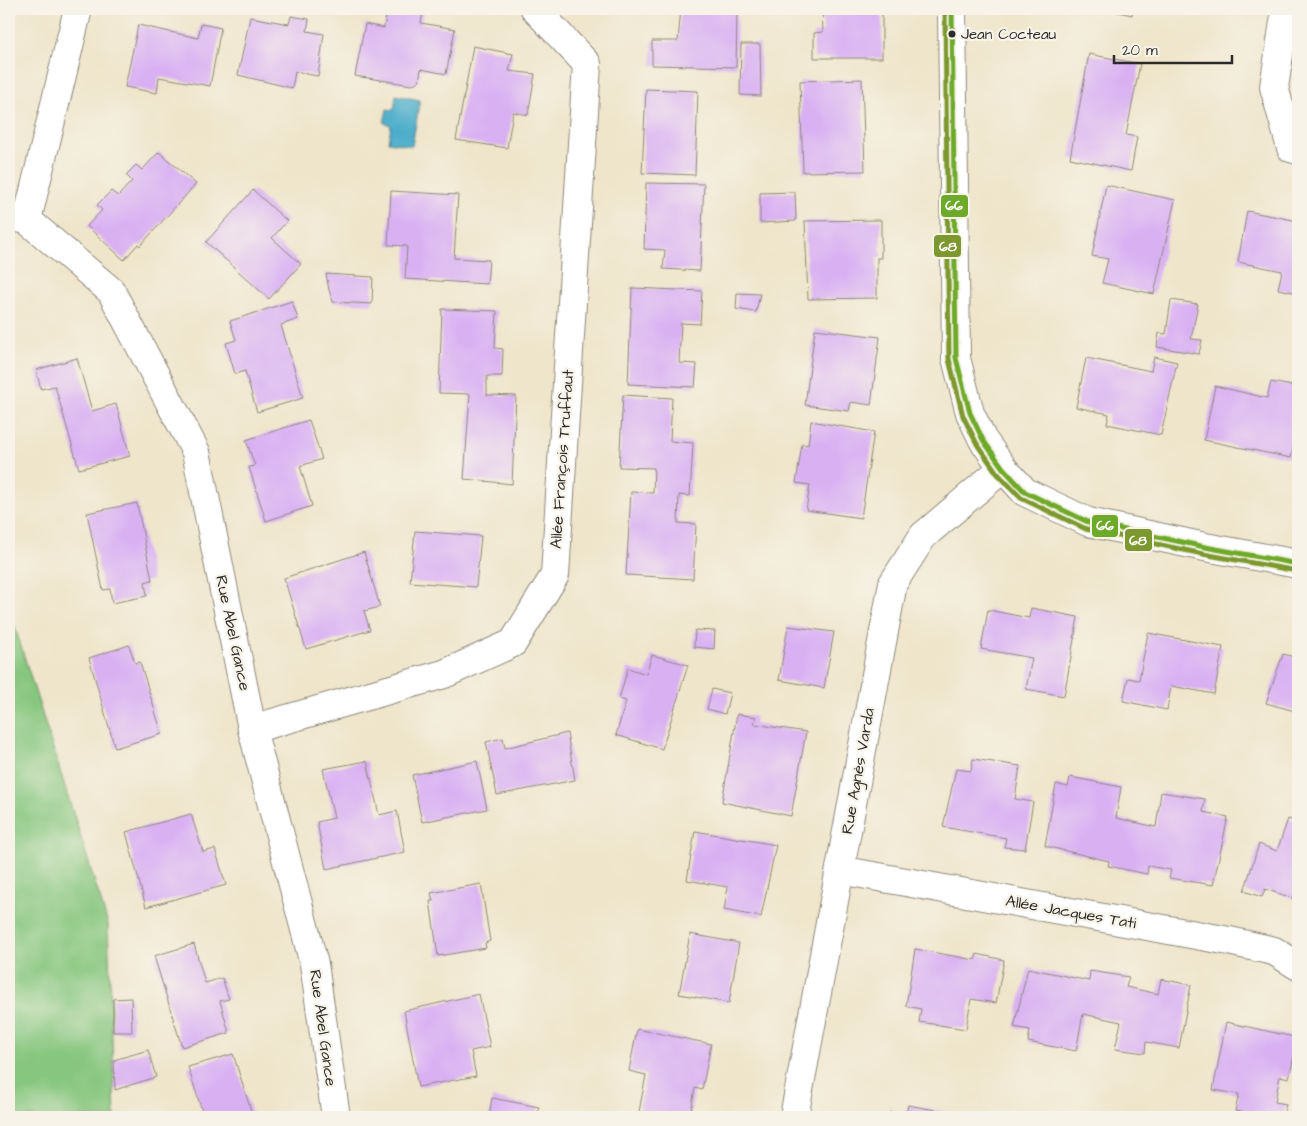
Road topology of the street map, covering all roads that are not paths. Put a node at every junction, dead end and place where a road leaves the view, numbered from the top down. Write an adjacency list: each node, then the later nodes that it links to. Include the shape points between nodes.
1 (78, 9): 6 (street)
2 (536, 9): 9 (street, Allée François Truffaut, via 587,64 555,575 513,643 444,674)
3 (952, 9): 7 (street, via 956,358 970,413 983,440)
4 (1286, 9): 5 (street, via 1274,86 1291,148)
5 (1298, 150)
6 (18, 218): 9 (street, Rue Abel Gance, via 111,291 196,452)
7 (1003, 468): 8 (street, via 1025,492 1088,522); 10 (street, Rue Agnès Varda, via 923,536 893,583)
8 (1298, 564)
9 (252, 728): 12 (street, Rue Abel Gance, via 314,964)
10 (840, 870): 11 (street, Allée Jacques Tati, via 1229,941 1274,952); 13 (street, Rue Agnès Varda)
11 (1298, 966)
12 (336, 1117)
13 (794, 1117)

